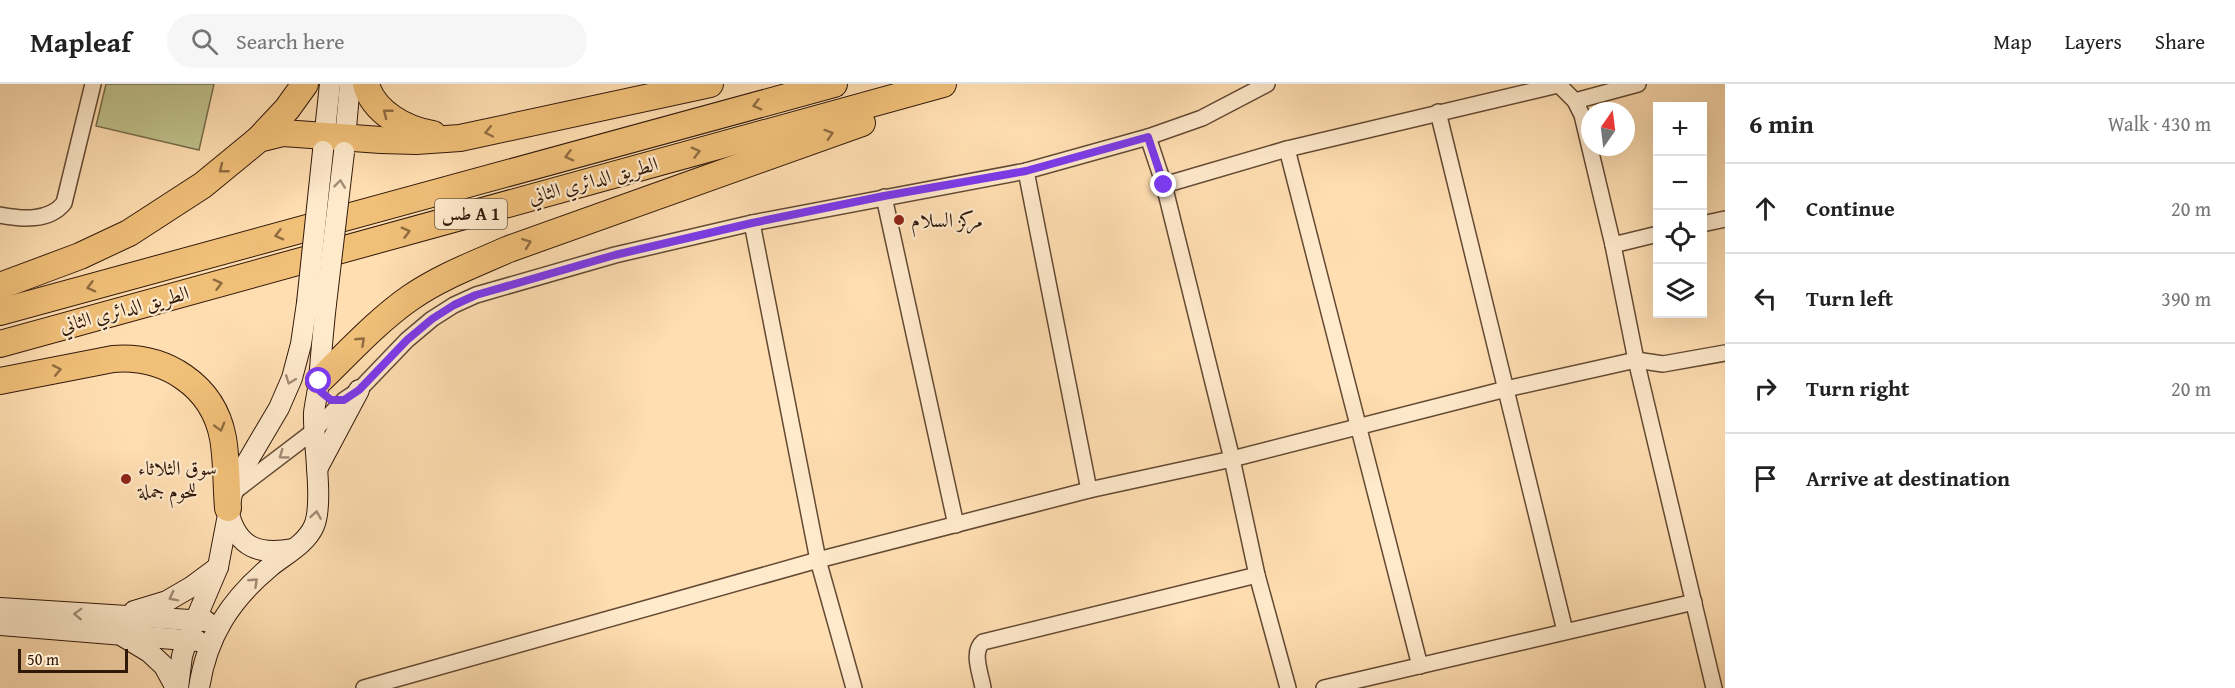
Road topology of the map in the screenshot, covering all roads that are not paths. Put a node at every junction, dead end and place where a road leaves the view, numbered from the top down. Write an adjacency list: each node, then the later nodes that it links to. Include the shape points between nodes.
1 (93, 84): 22 (street, via 64,203 29,219)
2 (305, 84): 16 (highway)
3 (330, 84): 17 (street)
4 (350, 84): 17 (street)
5 (366, 84): 15 (highway, one-way to 5, via 402,125 380,109)
6 (710, 84): 15 (highway, one-way to 15)
7 (834, 84): 30 (highway, الطريق الدائري الثاني / طس A 1, one-way to 30)
8 (943, 84): 31 (highway, الطريق الدائري الثاني / طس A 1, one-way to 8); 35 (highway, one-way to 8, via 410,298 461,270 542,237 870,120)
9 (1267, 84): 14 (street, via 1202,118)
10 (1638, 84): 12 (street)
11 (1558, 85): 12 (street); 13 (street)
12 (1575, 101): 27 (street, via 1582,115)
13 (1438, 112): 18 (street); 36 (street)
14 (1148, 137): 19 (street); 20 (street)
15 (460, 138): 17 (highway)
16 (259, 139): 17 (highway, via 283,133); 28 (highway, one-way to 28, via 203,185 129,232 80,256)
17 (334, 144): 29 (street, bridge)
18 (1287, 149): 20 (street); 38 (street)
19 (1026, 171): 21 (street); 42 (street)
20 (1164, 185): 40 (street)
21 (884, 196): 24 (street); 44 (street)
22 (0, 215)
23 (1725, 219): 25 (street)
24 (752, 223): 37 (street, via 615,255 476,295 432,319); 46 (street)
25 (1707, 223)
26 (1653, 235): 27 (street)
27 (1613, 245): 33 (street)
28 (0, 286)
29 (317, 304): 35 (street); 43 (street, one-way to 43, via 279,408 243,469)
30 (0, 312)
31 (0, 344)
32 (1725, 355): 33 (street, via 1663,364)
33 (1636, 360): 36 (street); 49 (street)
34 (0, 381): 43 (highway, one-way to 43, via 130,358 175,371 189,380 216,413)
35 (318, 384): 37 (street, via 331,400); 39 (street)
36 (1506, 389): 38 (street); 55 (street)
37 (352, 395): 39 (street); 41 (street)
38 (1359, 428): 40 (street); 59 (street)
39 (315, 430): 41 (street); 43 (street, one-way to 43)
40 (1232, 459): 42 (street); 48 (street)
41 (316, 472): 45 (street, one-way to 41, via 305,541 314,526 318,509)
42 (1089, 490): 44 (street)
43 (230, 501): 45 (street, via 234,531 244,541 257,549); 47 (street)
44 (956, 525): 46 (street)
45 (292, 549): 53 (street, one-way to 45, via 242,594)
46 (818, 560): 62 (street); 63 (street)
47 (218, 567): 51 (street, one-way to 51, via 167,601); 52 (street)
48 (1257, 576): 64 (street, via 983,642 976,652); 65 (street)
49 (1694, 602): 55 (street); 67 (street)
50 (0, 608): 51 (street, one-way to 50)
51 (121, 615): 52 (street)
52 (195, 620): 53 (street); 57 (street)
53 (221, 621): 58 (street)
54 (0, 625): 56 (street)
55 (1565, 632): 59 (street)
56 (122, 636): 57 (street); 60 (street, via 164,666)
57 (187, 640): 58 (street); 60 (street)
58 (210, 642): 61 (street)
59 (1420, 666): 66 (street)
60 (177, 688)
61 (199, 688)
62 (364, 688)
63 (854, 688)
64 (984, 688)
65 (1288, 688)
66 (1324, 688)
67 (1714, 688)

